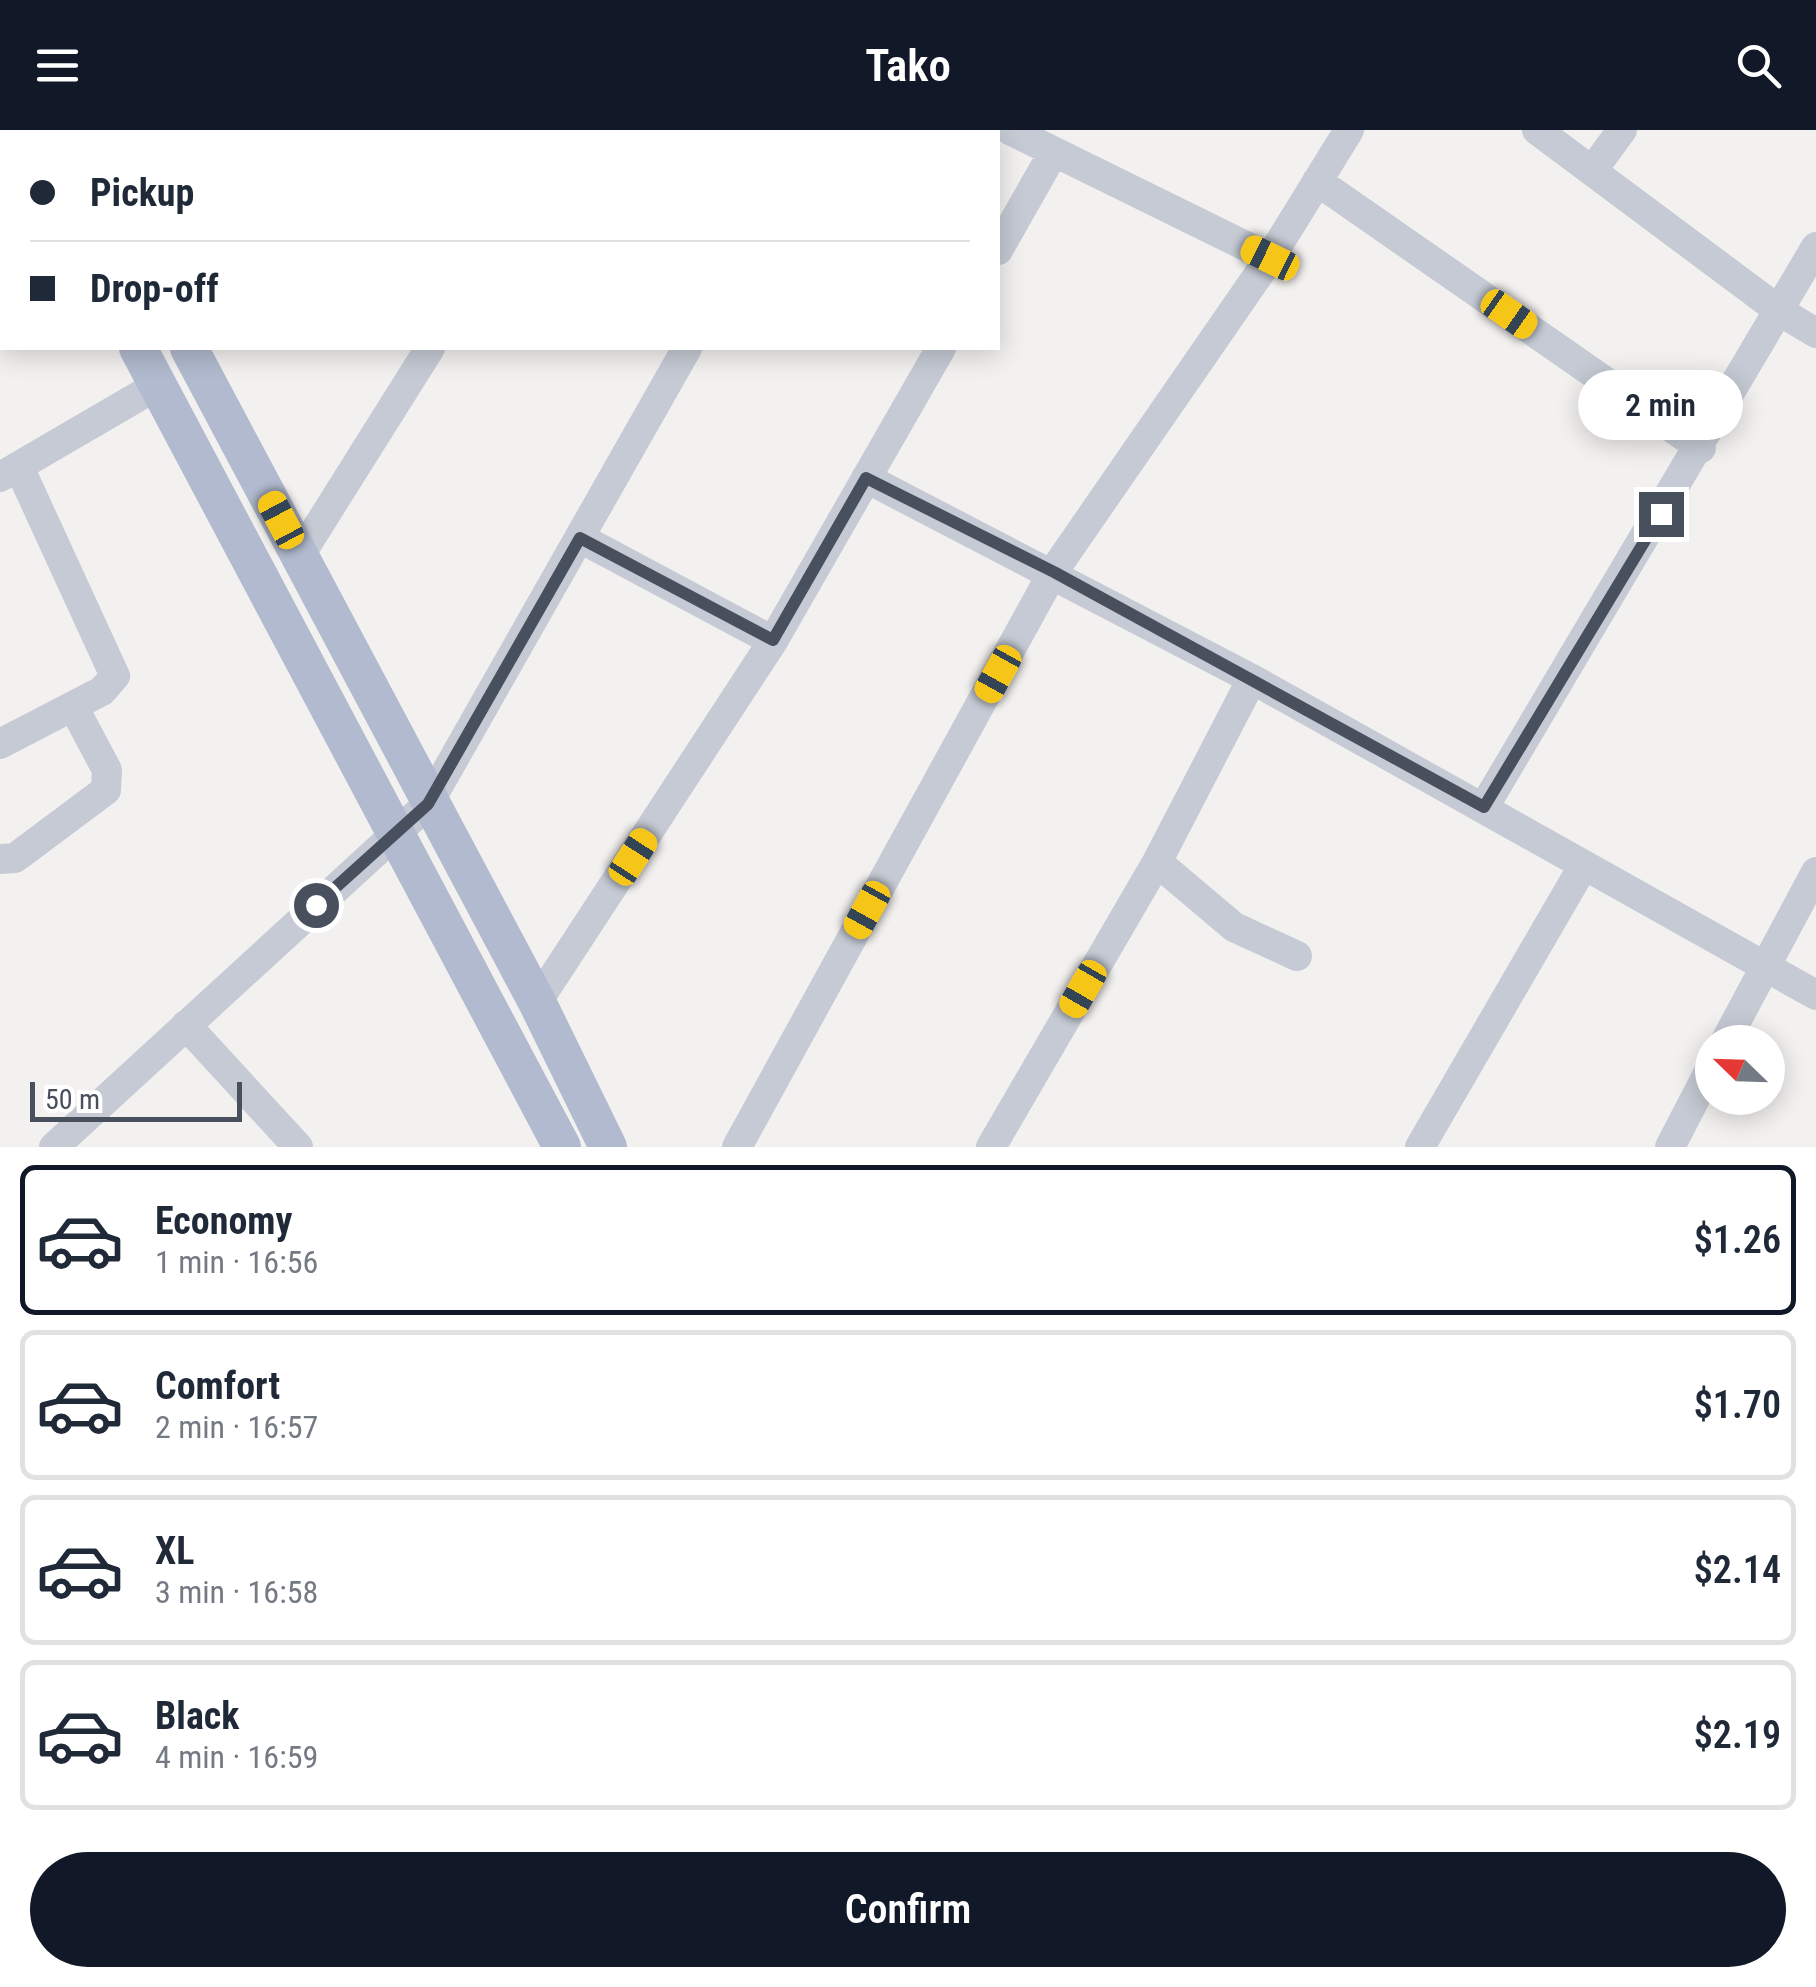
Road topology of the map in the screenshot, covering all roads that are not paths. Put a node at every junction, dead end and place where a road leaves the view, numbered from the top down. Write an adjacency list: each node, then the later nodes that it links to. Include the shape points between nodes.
1 (1010, 130): 5 (street)
2 (1349, 130): 7 (street)
3 (1536, 130): 6 (street)
4 (1622, 130): 6 (street)
5 (1054, 153): 8 (street); 10 (street)
6 (1592, 171): 11 (street)
7 (1317, 181): 10 (street); 19 (street)
8 (1000, 247)
9 (1816, 248): 11 (street)
10 (1270, 258): 24 (street)
11 (1781, 312): 12 (street); 19 (street)
12 (1816, 334)
13 (139, 350): 18 (main road)
14 (190, 350): 23 (main road)
15 (429, 350): 23 (street)
16 (686, 350): 22 (street)
17 (941, 350): 21 (street)
18 (158, 385): 20 (street); 31 (main road)
19 (1700, 448): 30 (street)
20 (10, 472): 27 (street, via 114,669 113,682)
21 (866, 478): 24 (street); 25 (street)
22 (580, 538): 25 (street); 29 (street)
23 (300, 554): 29 (main road)
24 (1054, 572): 26 (street); 47 (street)
25 (773, 640): 39 (street)
26 (1252, 680): 30 (street); 33 (street)
27 (73, 706): 28 (street); 32 (street, via 107,770 106,790 16,858)
28 (0, 744)
29 (428, 804): 31 (street); 39 (main road)
30 (1484, 807): 34 (street)
31 (393, 833): 40 (street); 43 (main road)
32 (0, 859)
33 (1156, 862): 36 (street, via 1234,926); 48 (street)
34 (1582, 868): 37 (street); 49 (street)
35 (1816, 872): 37 (street)
36 (1297, 956)
37 (1765, 967): 38 (street); 41 (street)
38 (1816, 994)
39 (537, 1002): 46 (main road)
40 (186, 1025): 44 (street); 45 (street)
41 (1734, 1025)
42 (1695, 1099): 50 (street)
43 (559, 1146)
44 (54, 1147)
45 (298, 1147)
46 (608, 1147)
47 (736, 1147)
48 (991, 1147)
49 (1420, 1147)
50 (1670, 1147)

